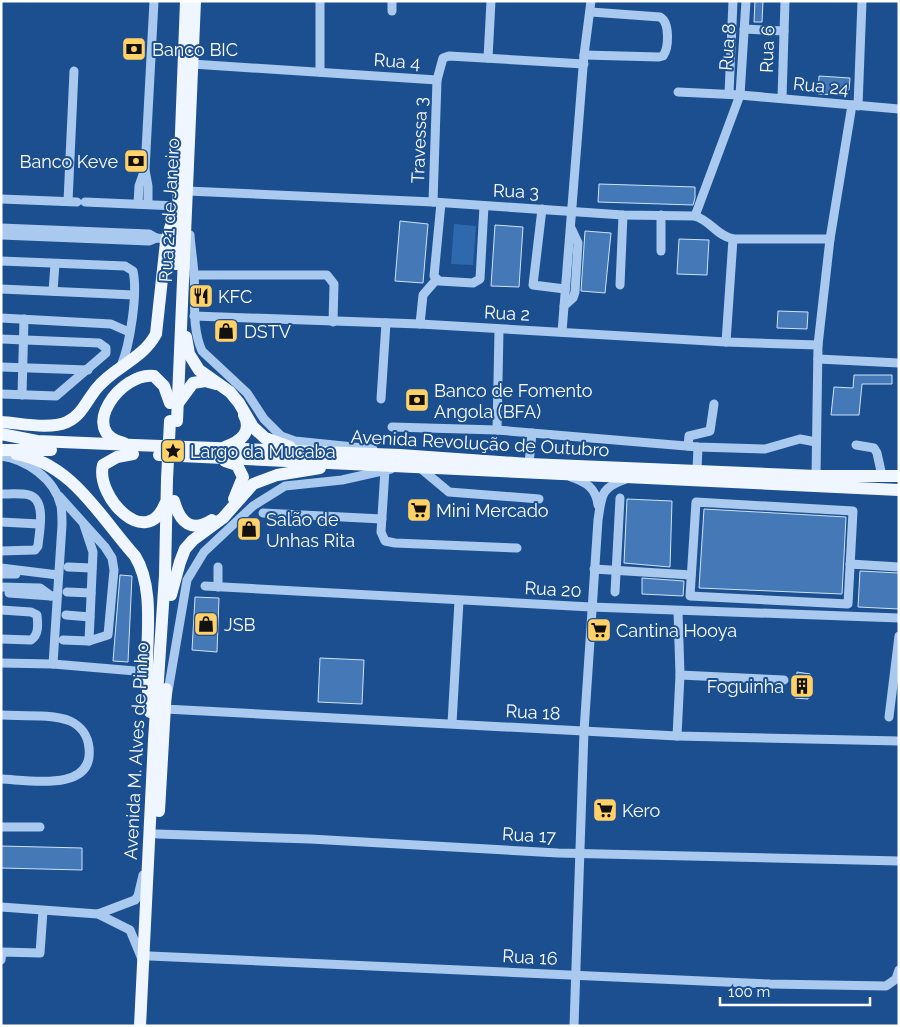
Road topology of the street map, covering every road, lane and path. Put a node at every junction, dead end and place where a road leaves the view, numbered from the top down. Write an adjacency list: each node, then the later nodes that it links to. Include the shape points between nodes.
1 (154, 1): 32 (street, via 145,169 148,186)
2 (186, 1): 34 (main road, Rua 21 de Janeiro)
3 (195, 1): 18 (main road, Rua 21 de Janeiro)
4 (320, 1): 20 (street)
5 (392, 1): 12 (street)
6 (492, 1): 16 (street)
7 (592, 1): 13 (street)
8 (733, 1): 23 (street)
9 (746, 1): 14 (street, Rua 8)
10 (785, 1): 15 (street, Rua 6)
11 (862, 1): 26 (street)
12 (392, 11)
13 (591, 12): 17 (street); 17 (street, Rua 4, via 660,17 665,23 668,48 659,57)
14 (744, 29): 15 (street); 24 (street, Rua 8)
15 (784, 31): 25 (street, Rua 6)
16 (488, 58): 17 (street, Rua 4); 21 (street, Rua 4, via 444,58)
17 (584, 60): 36 (street)
18 (192, 64): 20 (street, Rua 4); 28 (main road, Rua 21 de Janeiro)
19 (74, 71): 30 (street)
20 (320, 72): 21 (street, Rua 4)
21 (437, 80): 31 (street, Travessa 3)
22 (678, 92): 23 (street, Rua 24)
23 (729, 94): 24 (street, Rua 24)
24 (740, 95): 25 (street, Rua 24); 39 (street, Rua 8)
25 (782, 98): 26 (street, Rua 24)
26 (855, 106): 27 (street, Rua 24); 46 (street)
27 (899, 109)
28 (187, 191): 31 (street, Rua 3); 34 (main road, Rua 21 de Janeiro)
29 (1, 199): 30 (street)
30 (76, 202): 32 (street)
31 (437, 203): 33 (street, Rua 3); 51 (street, Travessa 3)
32 (143, 204): 34 (street)
33 (484, 206): 35 (street, Rua 3); 51 (street, via 480,279 473,283)
34 (182, 207): 42 (main road, Rua 21 de Janeiro); 44 (main road); 50 (street); 80 (main road, Rua 21 de Janeiro)
35 (542, 208): 36 (street, Rua 3); 54 (street, via 533,286)
36 (572, 210): 37 (street, Rua 3); 41 (street)
37 (623, 215): 38 (street, Rua 3); 52 (street)
38 (661, 215): 39 (street, Rua 3); 47 (street)
39 (694, 216): 45 (street, Rua 3, via 705,219 722,236)
40 (1, 228): 44 (street, via 149,234)
41 (571, 228): 54 (street); 57 (street, via 578,243 575,292)
42 (186, 234): 80 (main road, Rua 21 de Janeiro); 94 (main road, via 186,332 192,361 240,402 253,427 265,438)
43 (1, 235): 44 (street, via 148,241)
44 (162, 238): 75 (main road, via 156,334 143,354)
45 (733, 239): 46 (street); 69 (street)
46 (830, 239): 70 (street)
47 (660, 251)
48 (1, 261): 49 (street)
49 (55, 264): 55 (street); 56 (street, via 124,266 133,271)
50 (194, 275): 58 (street); 61 (street, via 327,275 334,284)
51 (436, 280): 63 (street, via 423,295)
52 (620, 285)
53 (1, 289): 55 (street)
54 (565, 290): 57 (street)
55 (53, 291): 56 (street)
56 (134, 295): 65 (street)
57 (564, 306): 66 (street)
58 (194, 316): 61 (street, Rua 2); 96 (street, via 202,351 247,393 264,419 281,436 295,441 361,447)
59 (1, 318): 60 (street)
60 (24, 319): 65 (street, via 111,324); 68 (street)
61 (333, 322): 62 (street, Rua 2)
62 (386, 324): 63 (street, Rua 2); 79 (street)
63 (420, 324): 64 (street, Rua 2)
64 (499, 330): 66 (street, Rua 2); 84 (street)
65 (129, 332): 75 (street)
66 (562, 332): 69 (street, Rua 2)
67 (1, 340): 68 (street)
68 (24, 340): 74 (street); 76 (street, via 103,344 106,354)
69 (726, 342): 70 (street, Rua 2)
70 (818, 345): 71 (street)
71 (818, 359): 72 (street); 87 (street)
72 (899, 362)
73 (1, 367): 74 (street)
74 (23, 368): 76 (street); 78 (street)
75 (120, 368): 82 (main road, via 97,388 81,412 65,423)
76 (88, 370): 78 (street, via 56,396)
77 (1, 394): 78 (street)
78 (22, 396)
79 (381, 399)
80 (174, 404): 92 (main road, via 154,376 140,376 116,394 104,412 104,430 117,442); 93 (main road, via 188,387 200,380 212,382 229,394 242,412 247,428 244,438); 107 (main road, Rua 21 de Janeiro, bridge)
81 (714, 404): 88 (street, via 710,431 689,436)
82 (1, 422)
83 (392, 427): 84 (street)
84 (497, 430): 85 (street)
85 (532, 433): 88 (street); 97 (street)
86 (1, 434): 92 (main road, Avenida Revolução de Outubro, via 36,441)
87 (816, 442): 90 (street, via 800,440 765,449); 104 (street)
88 (688, 446): 90 (street)
89 (856, 446): 105 (street, via 874,448)
90 (698, 447): 101 (street)
91 (1, 450): 92 (main road, Avenida Revolução de Outubro); 156 (main road, via 38,460 67,476 143,568 147,601)
92 (134, 450): 93 (main road, Avenida Revolução de Outubro); 113 (main road, via 103,465 102,480 110,497 125,515 142,523 156,518)
93 (216, 453): 94 (main road, Avenida Revolução de Outubro); 98 (main road, Avenida Revolução de Outubro); 113 (main road, via 237,465 243,477 237,495 223,511 206,524 189,526 178,516)
94 (314, 453): 96 (main road, Avenida Revolução de Outubro)
95 (1, 456): 108 (street, via 28,464)
96 (400, 461): 97 (main road, Avenida Revolução de Outubro); 98 (main road, Avenida Revolução de Outubro); 99 (main road, Avenida Revolução de Outubro); 100 (street)
97 (529, 464): 101 (main road, Avenida Revolução de Outubro)
98 (338, 465): 142 (main road, via 277,474 253,484 223,518 185,550)
99 (419, 467): 102 (main road, Avenida Revolução de Outubro); 112 (street, via 449,492)
100 (386, 470): 115 (street); 159 (street, via 342,480 285,486 253,506 204,552 187,580)
101 (697, 470): 104 (main road, Avenida Revolução de Outubro)
102 (562, 474): 103 (main road, Avenida Revolução de Outubro); 117 (street, via 590,487 597,498)
103 (636, 476): 109 (main road, Avenida Revolução de Outubro); 117 (street, via 604,491)
104 (816, 476): 105 (main road, Avenida Revolução de Outubro)
105 (882, 476): 106 (main road, Avenida Revolução de Outubro)
106 (899, 476)
107 (171, 479): 113 (main road, Avenida M. Alves de Pinho)
108 (54, 490): 116 (street); 132 (street, via 60,505 62,525)
109 (899, 490)
110 (1, 494): 119 (street, via 34,498 40,508)
111 (620, 498): 129 (street)
112 (540, 499)
113 (170, 501): 142 (main road, Avenida M. Alves de Pinho); 165 (main road, Avenida M. Alves de Pinho)
114 (263, 513): 115 (street)
115 (382, 519): 120 (street, via 381,537 389,542)
116 (82, 520): 127 (street, via 93,552); 153 (street, via 105,547 112,558 114,570 110,632 104,638)
117 (598, 520): 128 (street)
118 (1, 522): 119 (street)
119 (39, 524): 121 (street, via 35,550)
120 (517, 548)
121 (1, 551)
122 (850, 564): 125 (street); 133 (street, via 848,604 690,596); 133 (street, via 853,511 696,502)
123 (68, 567): 127 (street)
124 (218, 567): 136 (street)
125 (899, 567)
126 (1, 568): 130 (street)
127 (92, 568): 140 (street)
128 (594, 570): 129 (street); 144 (street)
129 (616, 571): 133 (street); 139 (street)
130 (44, 573): 131 (street); 132 (street)
131 (1, 574)
132 (58, 575): 141 (street)
133 (691, 576)
134 (205, 586): 136 (street, Rua 20)
135 (1, 587): 141 (street, via 40,588)
136 (218, 587): 143 (street, Rua 20)
137 (1, 592): 141 (street)
138 (67, 592): 140 (street)
139 (614, 592)
140 (91, 593): 148 (street)
141 (54, 596): 155 (street)
142 (171, 596): 159 (main road, Avenida M. Alves de Pinho)
143 (459, 600): 144 (street, Rua 20); 162 (street)
144 (591, 607): 146 (street, Rua 20); 163 (street)
145 (1, 610): 151 (street, via 32,612 38,619 37,633 31,640)
146 (678, 611): 149 (street, Rua 20); 157 (street)
147 (66, 615): 148 (street)
148 (90, 617): 153 (street)
149 (899, 618)
150 (899, 636): 161 (street)
151 (1, 639)
152 (64, 640): 153 (street)
153 (89, 641)
154 (1, 663): 155 (street)
155 (53, 664): 156 (street)
156 (146, 672): 165 (main road)
157 (680, 675): 158 (street); 164 (street)
158 (784, 680)
159 (165, 709): 162 (street, Rua 18); 170 (main road, Avenida M. Alves de Pinho)
160 (1, 715): 167 (street, via 68,720 84,732 90,751 82,770 64,781)
161 (889, 717)
162 (452, 724): 163 (street, Rua 18)
163 (584, 731): 164 (street, Rua 18); 172 (street)
164 (677, 736): 166 (street, Rua 18)
165 (154, 740): 171 (main road, Avenida M. Alves de Pinho)
166 (899, 741)
167 (1, 779)
168 (1, 827): 169 (street)
169 (40, 827)
170 (157, 834): 172 (street, Rua 17); 177 (main road, Avenida M. Alves de Pinho)
171 (148, 854): 176 (street, via 135,900); 177 (main road, Avenida M. Alves de Pinho)
172 (582, 854): 173 (street, Rua 17); 179 (street)
173 (899, 861)
174 (1, 907): 175 (street)
175 (42, 911): 176 (street); 178 (street, via 40,953 2,952)
176 (98, 914): 177 (street, via 130,930)
177 (147, 959): 179 (street, Rua 16); 181 (main road, Avenida M. Alves de Pinho); 182 (main road, Avenida M. Alves de Pinho)
178 (1, 960)
179 (577, 976): 180 (street, Rua 16, via 886,986); 183 (street)
180 (898, 977)
181 (140, 1026)
182 (147, 1026)
183 (574, 1026)

